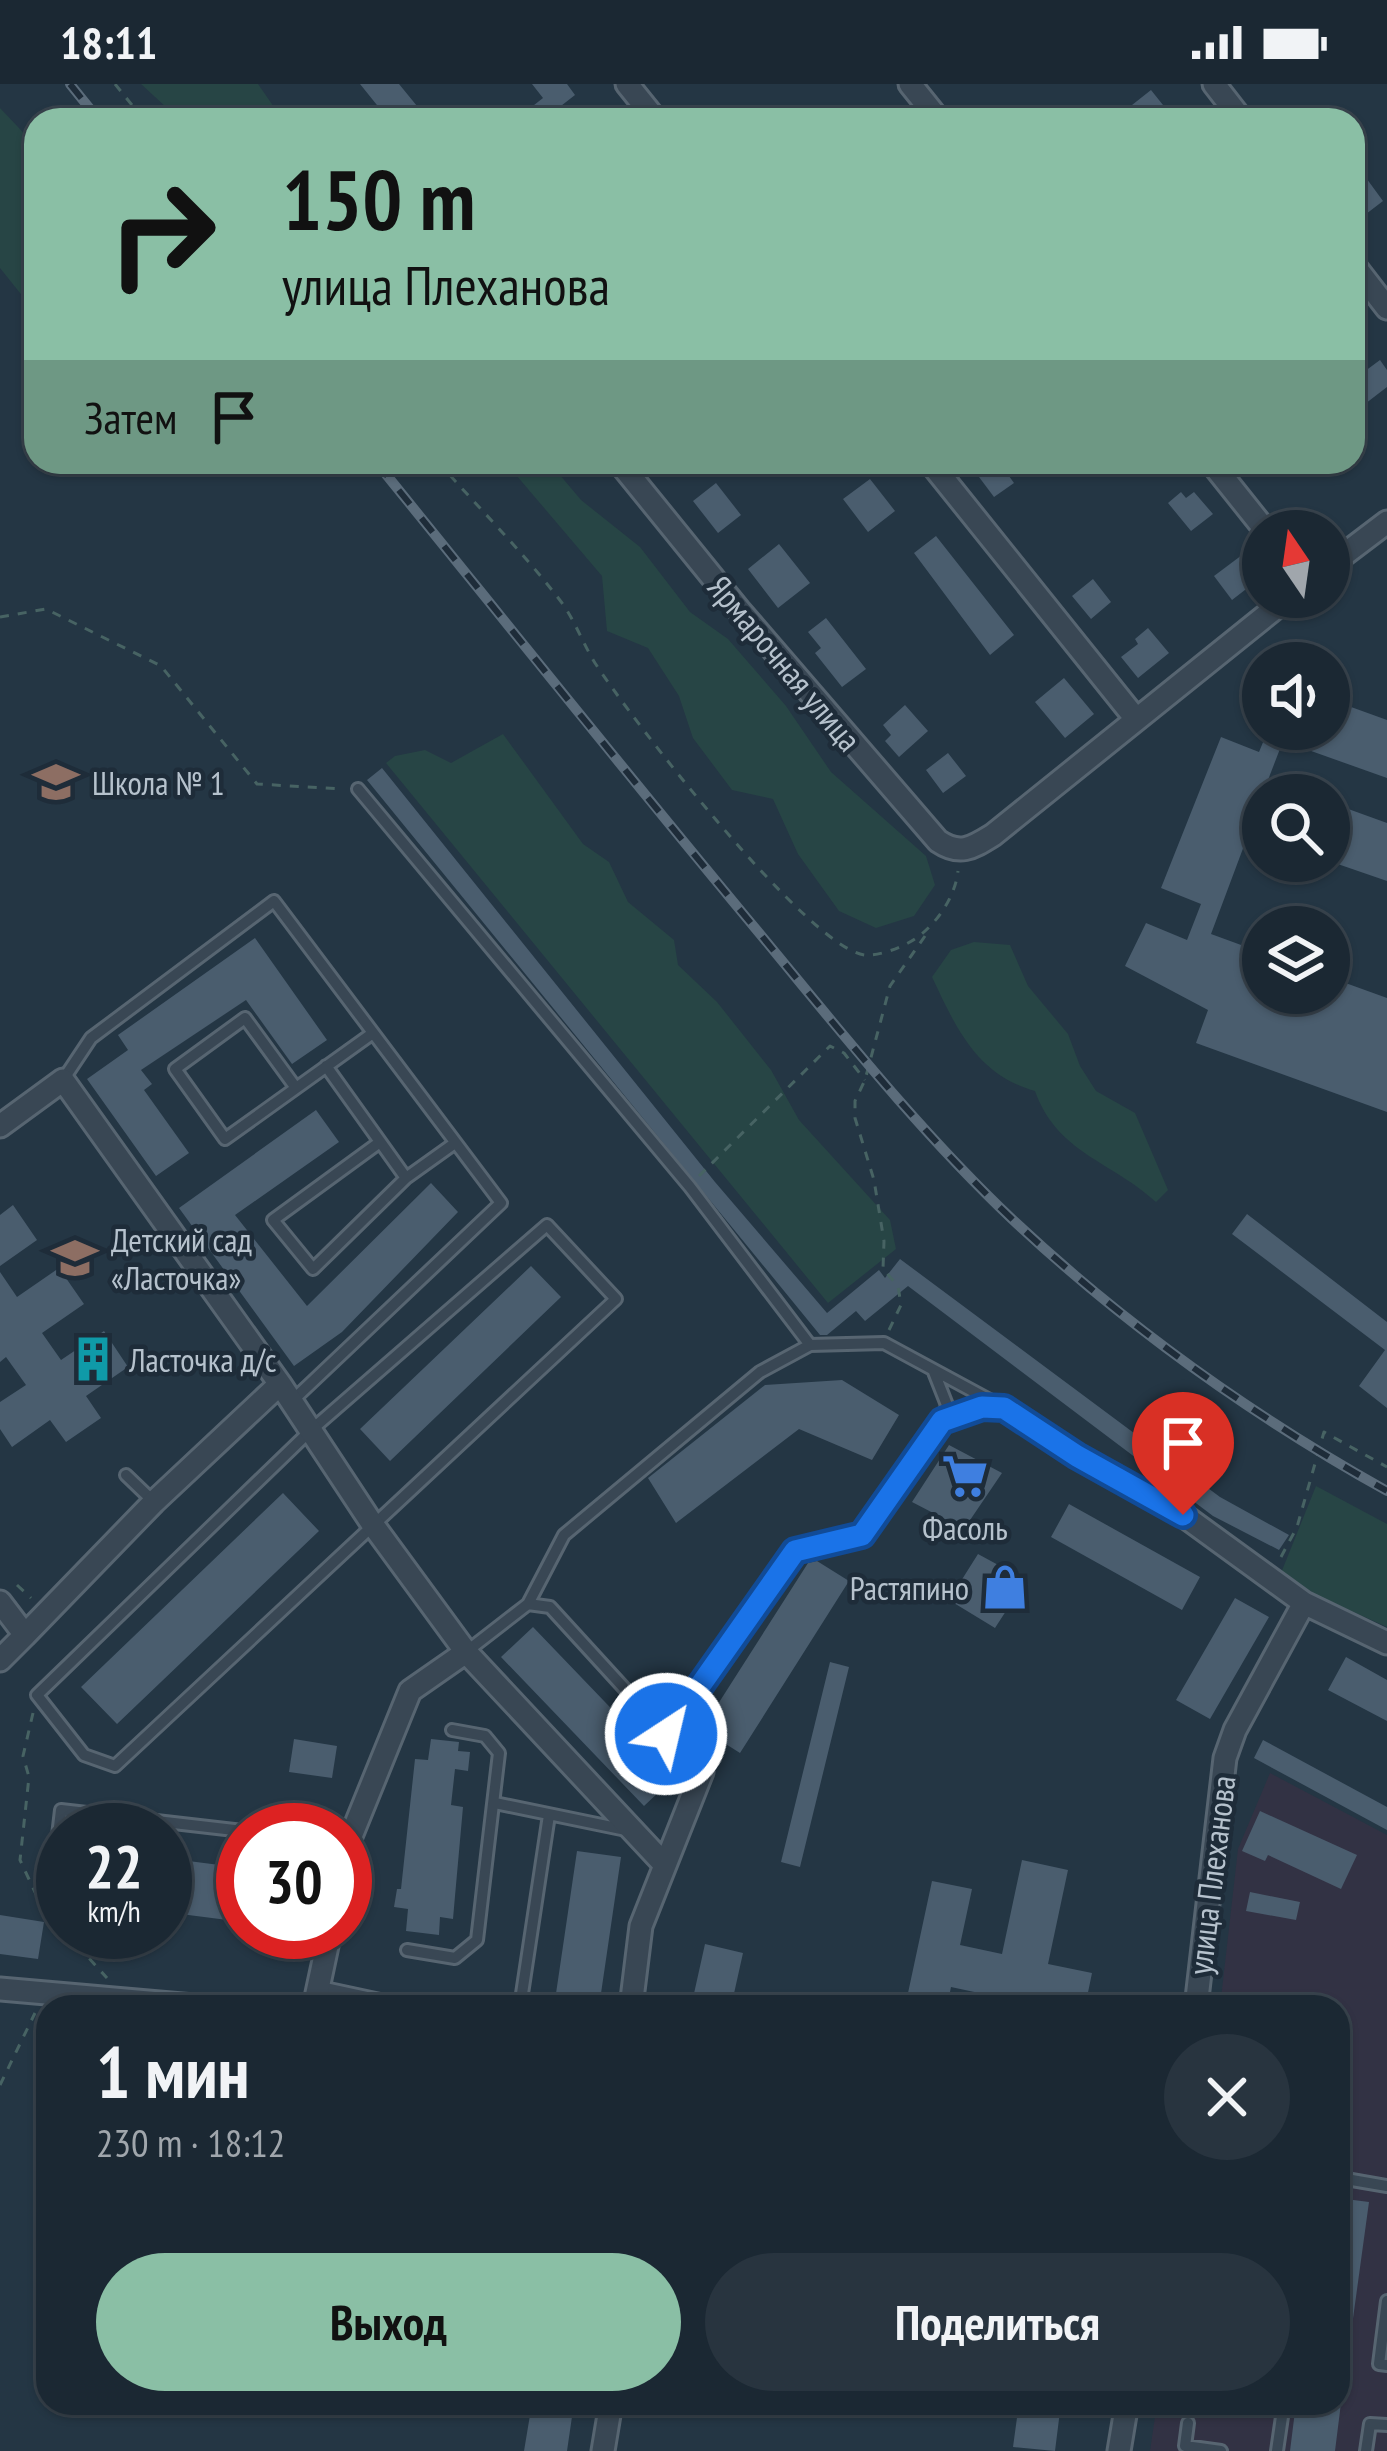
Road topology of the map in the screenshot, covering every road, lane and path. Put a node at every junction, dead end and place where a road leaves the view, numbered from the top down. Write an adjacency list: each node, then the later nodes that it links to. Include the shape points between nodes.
1 (115, 84): 5 (path)
2 (628, 84): 6 (street)
3 (910, 84): 7 (street)
4 (1214, 84): 8 (street)
5 (134, 108)
6 (647, 108)
7 (929, 108)
8 (1233, 108)
9 (1365, 279): 10 (street)
10 (1387, 308)
11 (449, 474): 23 (path, via 561,602 595,663 771,885 838,944 865,955)
12 (629, 474): 22 (street, Ярмарочная улица, via 938,842)
13 (940, 474): 20 (street)
14 (1221, 474): 15 (street)
15 (1249, 510)
16 (1387, 522): 17 (street)
17 (1350, 550)
18 (0, 617): 21 (path, via 46,609 161,666 257,784)
19 (1263, 618): 20 (street)
20 (1136, 719): 22 (street, via 993,836)
21 (358, 789): 33 (lane)
22 (961, 851): 23 (path, via 956,885)
23 (927, 933): 27 (path, via 890,986)
24 (373, 1033): 25 (lane); 26 (lane, via 274,901 91,1038); 31 (lane)
25 (326, 1066): 28 (lane); 30 (lane)
26 (63, 1080): 29 (street); 37 (street)
27 (865, 1080): 33 (path, via 830,1046); 34 (path, via 855,1118 874,1180 884,1269 901,1305)
28 (296, 1088): 28 (lane, via 245,1018 175,1069 225,1139)
29 (0, 1126)
30 (380, 1142): 32 (lane); 32 (lane, via 273,1220 313,1269)
31 (455, 1143): 32 (lane); 37 (lane, via 501,1203)
32 (406, 1178)
33 (690, 1187): 35 (lane)
34 (884, 1343): 35 (lane); 36 (lane)
35 (809, 1345): 48 (lane, via 760,1372 564,1535)
36 (932, 1369): 38 (lane); 39 (lane, via 947,1405)
37 (285, 1393): 40 (street); 43 (street)
38 (1004, 1408): 39 (street); 45 (street, via 1183,1515)
39 (942, 1421): 55 (street, via 862,1535 795,1551)
40 (309, 1432): 44 (street); 44 (lane, via 547,1225 616,1298); 53 (lane)
41 (1387, 1467): 45 (path, via 1324,1432 1297,1527)
42 (126, 1475): 43 (lane)
43 (154, 1502): 49 (street)
44 (373, 1526): 51 (street); 53 (lane, via 115,1766 84,1755)
45 (1270, 1580): 47 (street)
46 (0, 1602): 49 (street)
47 (1304, 1603): 50 (street); 71 (street, улица Плеханова, via 1230,1744)
48 (528, 1604): 51 (lane); 55 (lane, via 550,1607)
49 (25, 1635): 52 (street)
50 (1387, 1643)
51 (466, 1652): 56 (street, via 410,1691); 59 (street)
52 (0, 1660)
53 (37, 1695): 61 (path, via 22,1756 29,1777 20,1860)
54 (452, 1730): 57 (lane, via 485,1736 499,1753)
55 (666, 1734): 60 (street, via 702,1772)
56 (364, 1803)
57 (495, 1803): 58 (lane); 62 (lane, via 478,1940 455,1958)
58 (549, 1815): 59 (lane); 69 (lane)
59 (634, 1832): 60 (street)
60 (665, 1865): 70 (street, via 641,1926)
61 (36, 1896)
62 (407, 1950)
63 (90, 1959): 67 (path)
64 (325, 1959): 68 (street)
65 (0, 1989): 66 (street)
66 (44, 1995)
67 (123, 1995)
68 (317, 1995)
69 (522, 1995)
70 (632, 1995)
71 (1197, 1995)
72 (36, 2011): 73 (path)
73 (0, 2085)
74 (1350, 2180): 75 (lane)
75 (1387, 2186)
76 (1387, 2301): 77 (lane, via 1379,2364)
77 (1387, 2365)
78 (609, 2415): 83 (street)
79 (1125, 2415): 84 (street)
80 (1282, 2415): 86 (lane)
81 (1188, 2423): 85 (lane, via 1184,2446)
82 (1387, 2425): 87 (lane, via 1370,2424)
83 (603, 2451)
84 (1118, 2451)
85 (1221, 2451)
86 (1277, 2451)
87 (1366, 2451)

